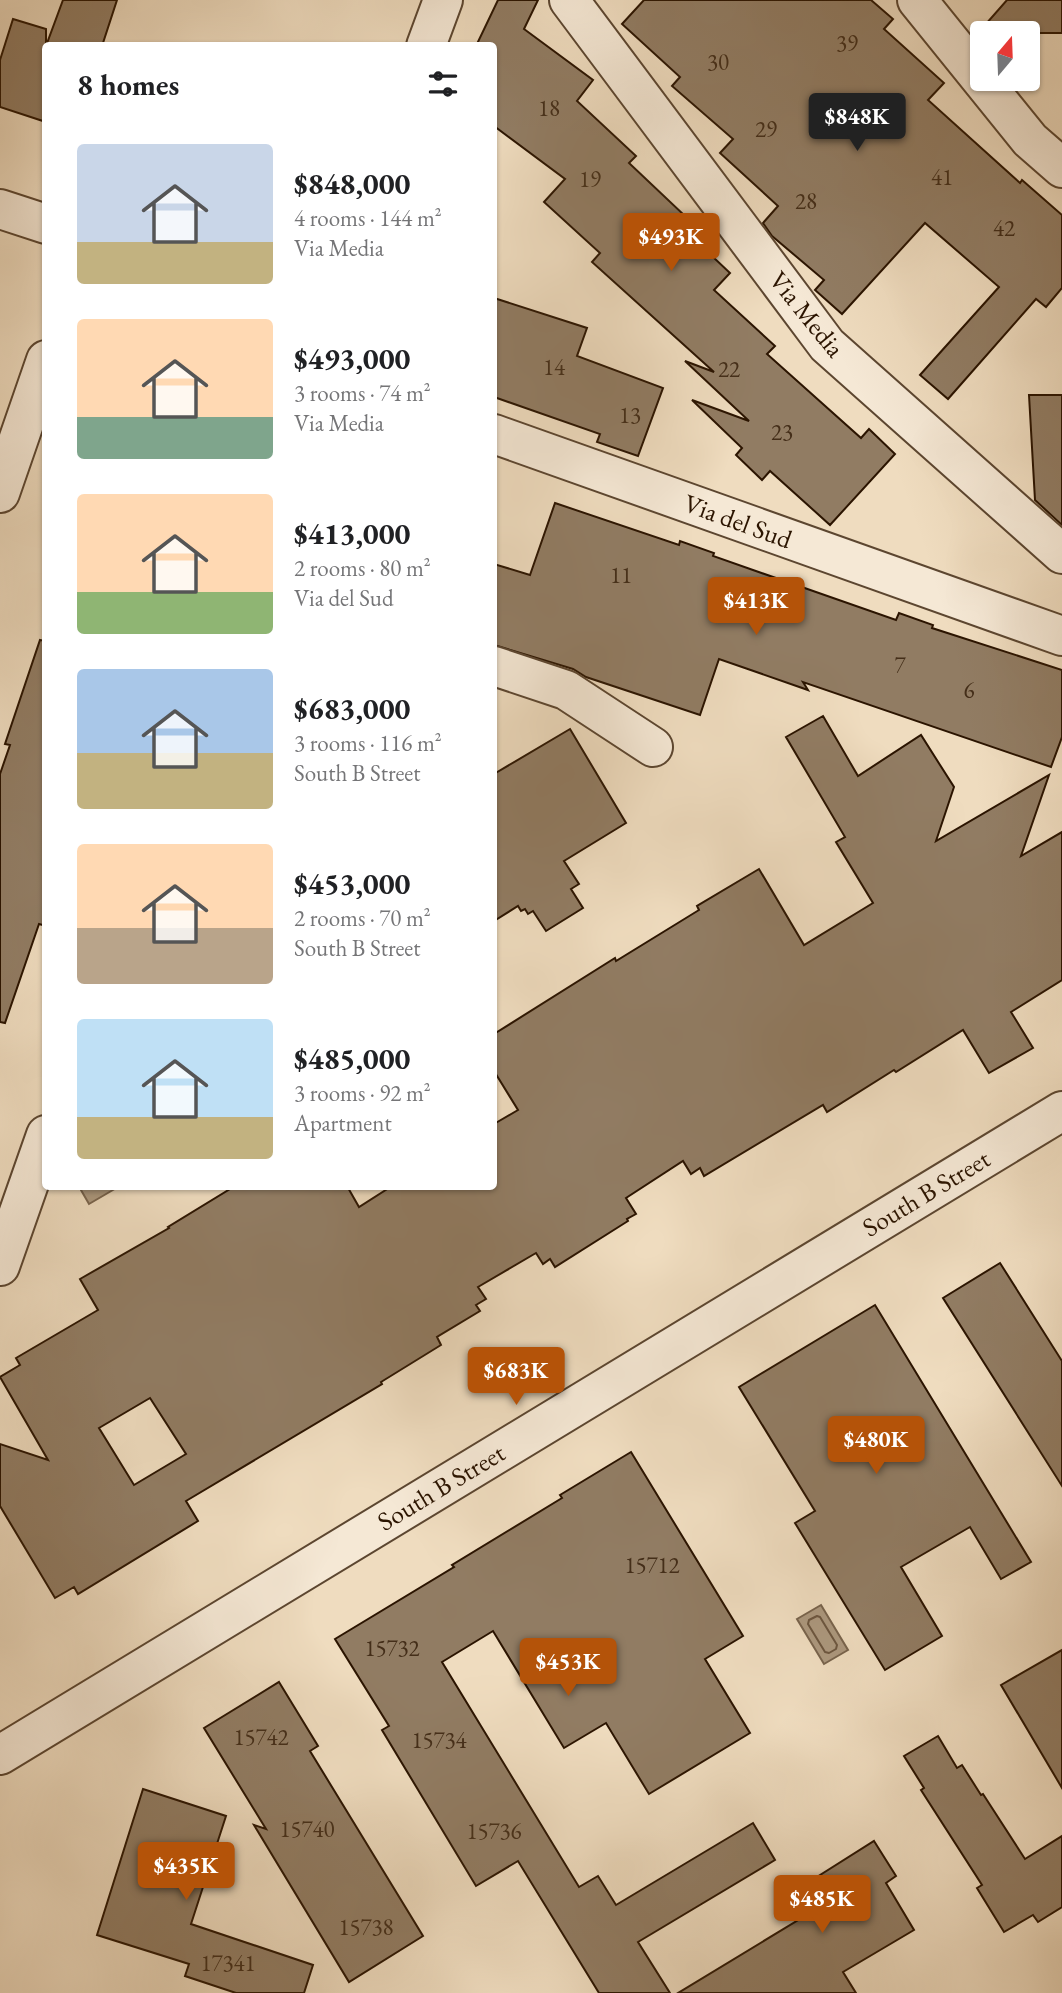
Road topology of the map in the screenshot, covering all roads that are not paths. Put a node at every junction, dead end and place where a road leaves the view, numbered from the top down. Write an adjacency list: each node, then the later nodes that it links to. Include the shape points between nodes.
1 (443, 0): 4 (street)
2 (569, 0): 11 (street, Via Media, via 827,345)
3 (917, 0): 5 (street, via 1030,141)
4 (427, 42)
5 (1062, 168)
6 (0, 209): 7 (street)
7 (42, 223)
8 (42, 372): 10 (street)
9 (497, 435): 12 (street, Via del Sud)
10 (0, 494)
11 (1062, 554)
12 (1062, 636)
13 (497, 667): 14 (street, via 566,690)
14 (653, 747)
15 (1062, 1111): 18 (street, South B Street)
16 (42, 1146): 17 (street)
17 (0, 1266)
18 (0, 1755)

